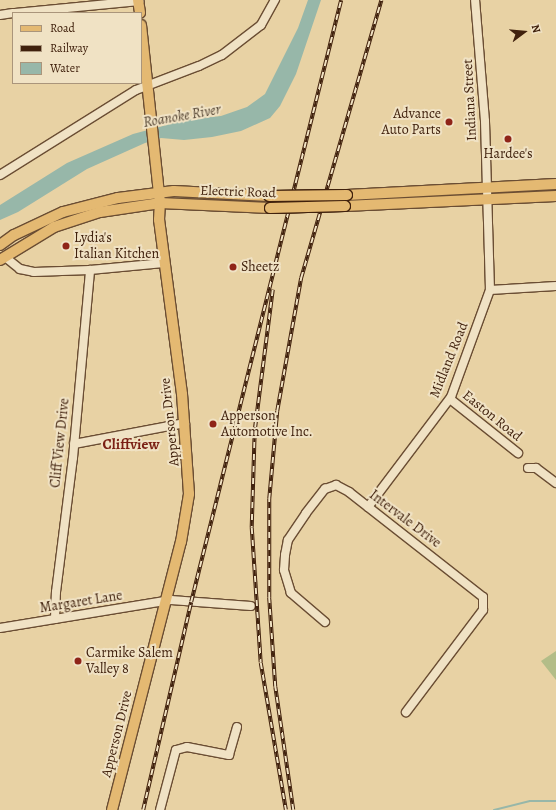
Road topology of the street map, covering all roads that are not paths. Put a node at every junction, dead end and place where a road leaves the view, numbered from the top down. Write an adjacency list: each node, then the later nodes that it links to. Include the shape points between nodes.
1 (275, 0): 9 (street, via 261,25 237,45 199,66)
2 (475, 0): 12 (street, Indiana Street, via 484,103)
3 (138, 1): 4 (street); 5 (main road)
4 (24, 12)
5 (140, 12)
6 (12, 13): 7 (street)
7 (0, 15)
8 (142, 34): 9 (main road, Apperson Drive)
9 (148, 86): 10 (street, via 120,99); 14 (main road, Apperson Drive)
10 (0, 175)
11 (556, 184): 12 (main road, Electric Road)
12 (486, 186): 14 (main road, Electric Road, bridge, via 347,195); 15 (street, Indiana Street)
13 (556, 196): 15 (main road, Electric Road)
14 (159, 198): 15 (main road, Electric Road, bridge, via 270,208); 16 (main road, Electric Road, via 118,198 63,212 14,235); 17 (main road, Electric Road, via 66,222 39,235); 18 (main road, Apperson Drive)
15 (487, 199): 21 (street, Midland Road)
16 (0, 245)
17 (2, 259): 19 (street, via 26,271)
18 (164, 262): 19 (street); 23 (main road, Apperson Drive)
19 (90, 270): 24 (street, Cliff View Drive)
20 (556, 286): 21 (street)
21 (490, 290): 22 (street, Midland Road)
22 (450, 399): 25 (street, Easton Road); 28 (street, Midland Road)
23 (185, 423): 24 (street); 29 (main road, Apperson Drive, via 189,472 188,506)
24 (74, 444): 31 (street, Cliff View Drive)
25 (518, 454)
26 (528, 468): 27 (street, via 536,468)
27 (556, 483)
28 (368, 507): 32 (street, Intervale Drive, via 340,486 328,486 288,540 284,570 287,585 291,593); 34 (street, Intervale Drive, via 480,592 484,601 483,610)
29 (165, 602): 30 (street, Margaret Lane, via 176,600); 31 (street, Margaret Lane); 36 (main road, Apperson Drive)
30 (251, 606)
31 (55, 619): 33 (street, Margaret Lane)
32 (325, 622)
33 (0, 628)
34 (406, 712)
35 (237, 727): 37 (street, via 229,755 187,746 176,750)
36 (112, 810)
37 (160, 810)

